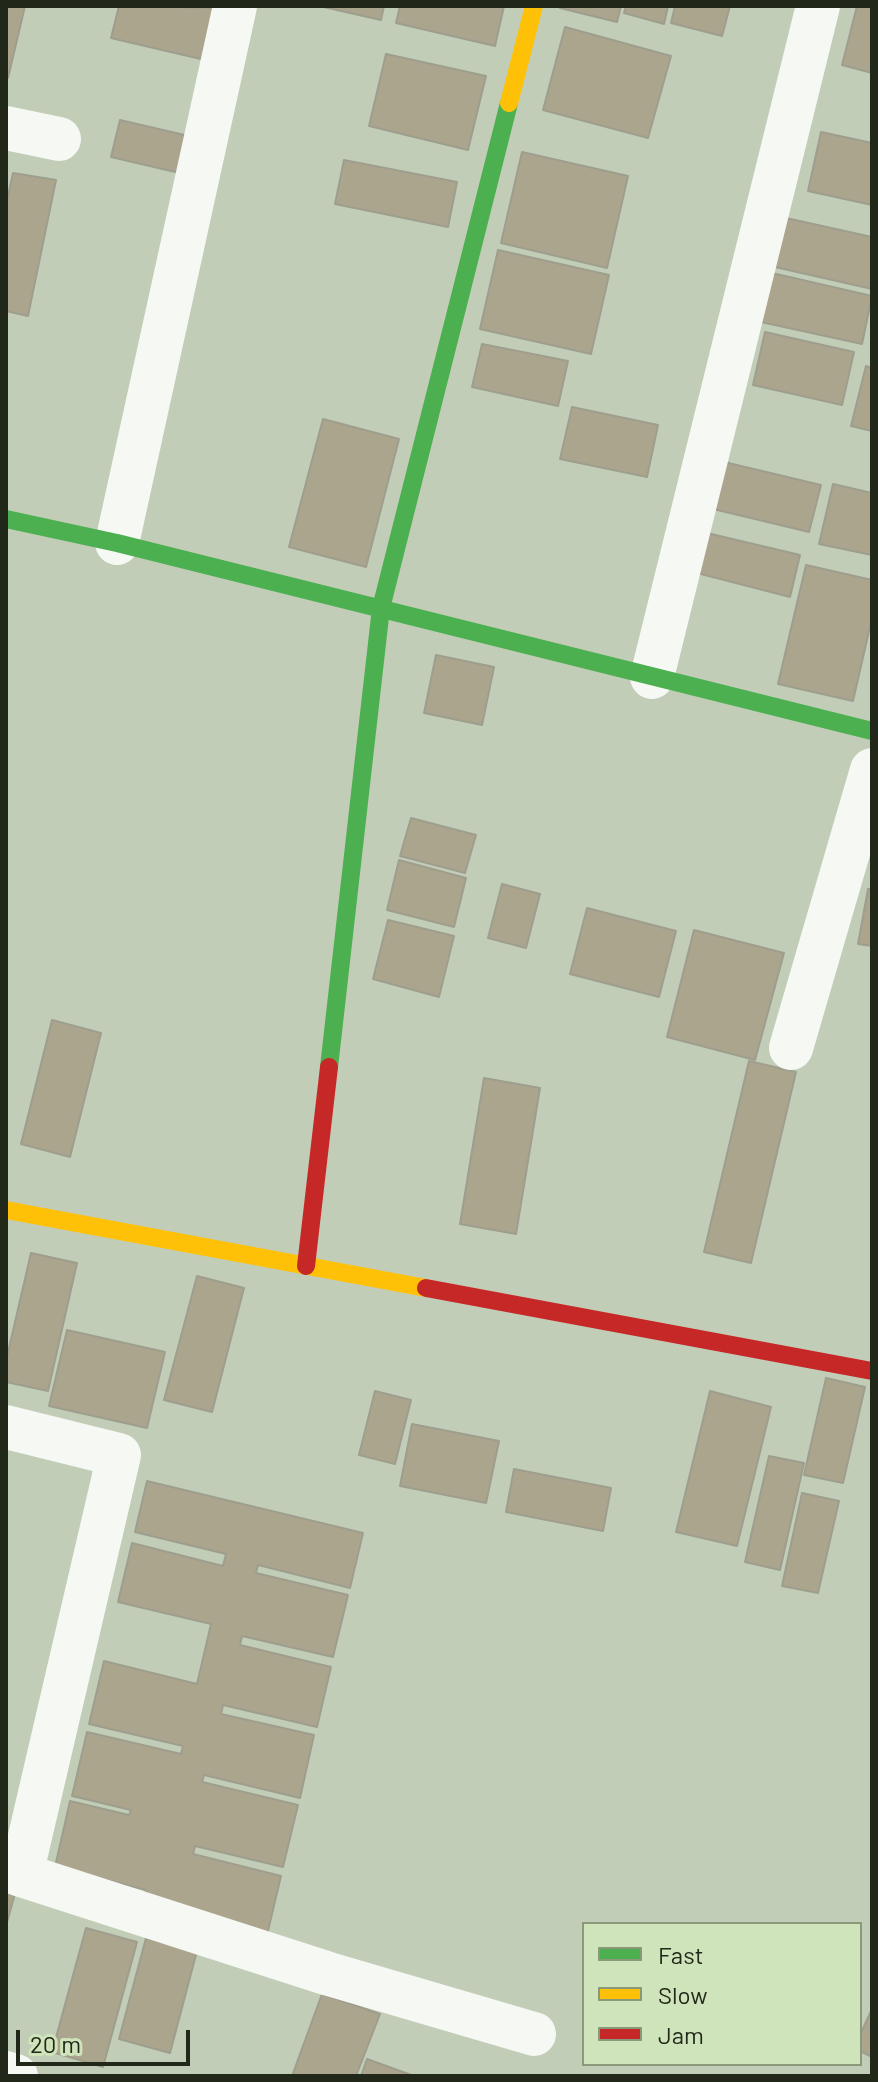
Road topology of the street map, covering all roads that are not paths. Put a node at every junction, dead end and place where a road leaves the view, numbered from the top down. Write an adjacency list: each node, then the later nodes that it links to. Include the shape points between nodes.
1 (235, 6): 7 (street)
2 (534, 6): 8 (street)
3 (818, 6): 9 (street)
4 (6, 128): 5 (street)
5 (59, 139)
6 (6, 519): 7 (street)
7 (117, 543): 8 (street)
8 (381, 608): 9 (street); 14 (street)
9 (652, 677): 10 (street)
10 (872, 731)
11 (872, 770): 12 (street)
12 (791, 1048)
13 (6, 1210): 14 (street)
14 (306, 1266): 15 (street)
15 (872, 1371)
16 (6, 1427): 17 (street, via 119,1455)
17 (14, 1872): 18 (street, via 315,1970)
18 (534, 2034)
19 (6, 2073): 20 (street)
20 (16, 2076)

